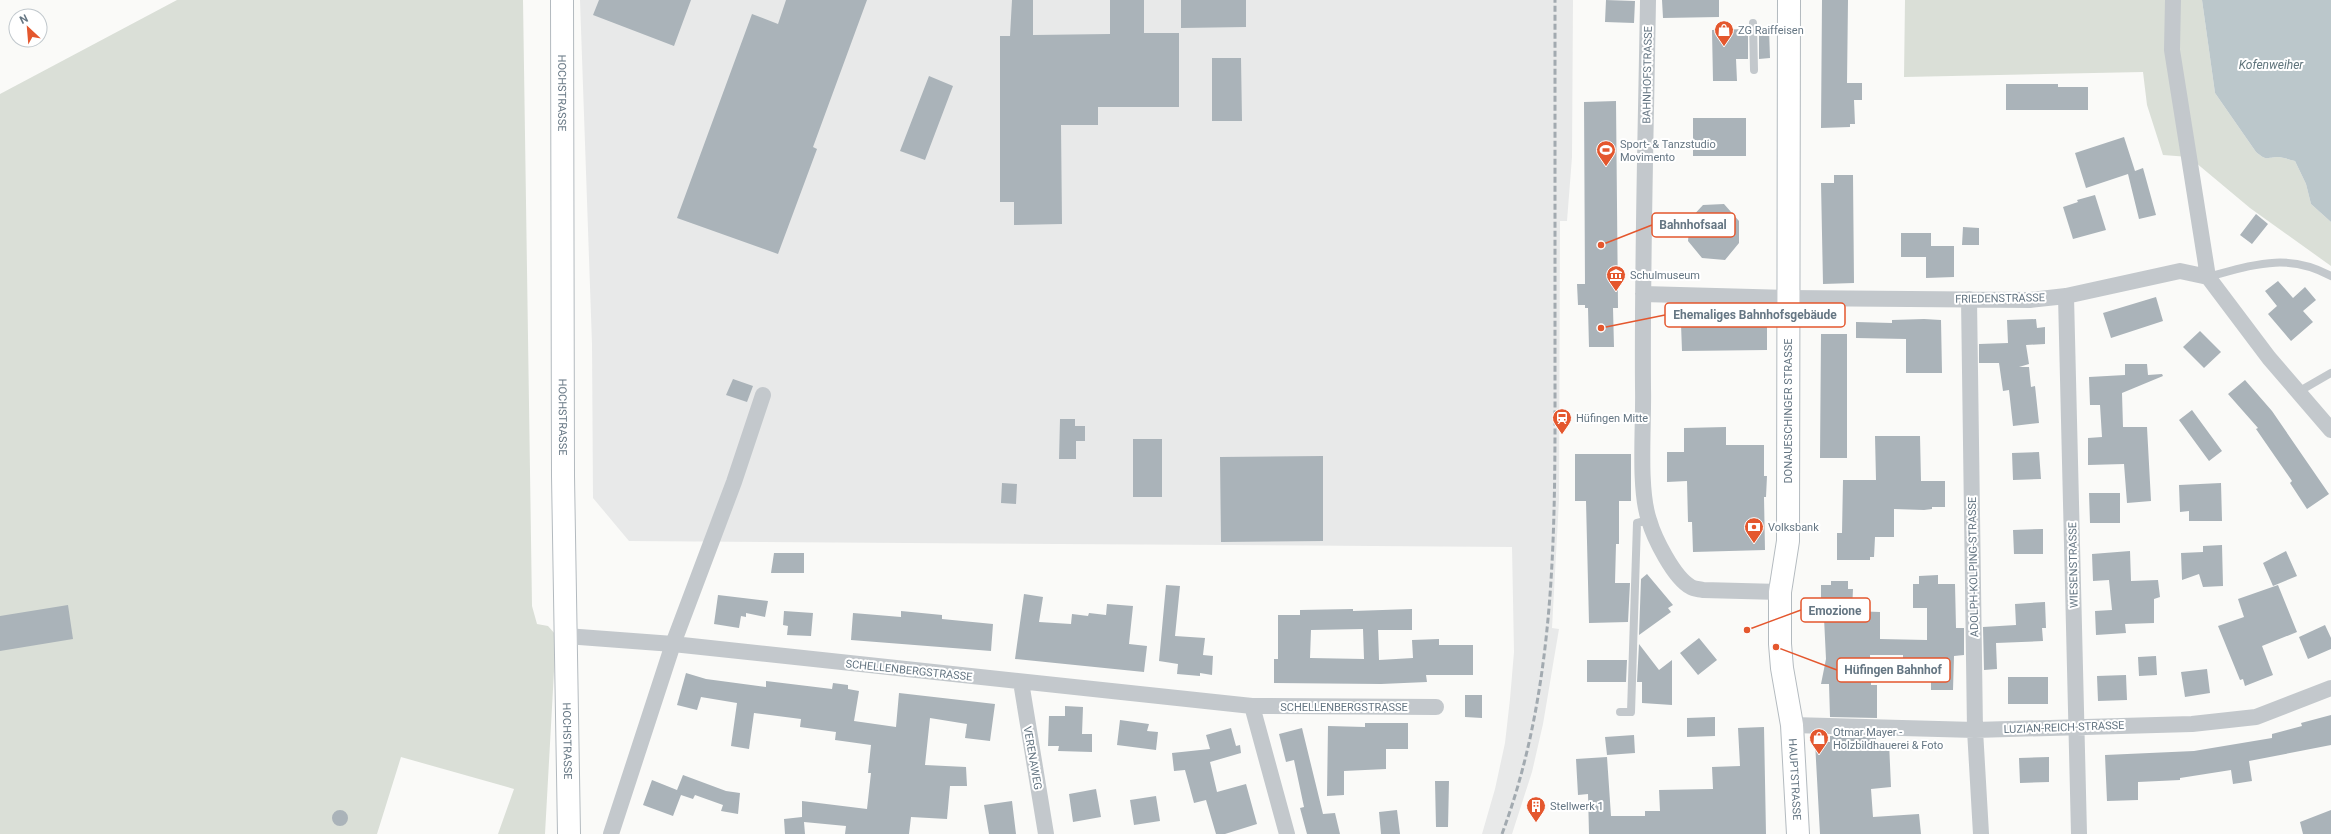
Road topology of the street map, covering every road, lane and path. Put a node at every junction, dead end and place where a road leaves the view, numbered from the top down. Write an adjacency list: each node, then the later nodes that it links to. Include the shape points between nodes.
1 (562, 0): 19 (main road, HOCHSTRASSE)
2 (1648, 0): 9 (street, BAHNHOFSTRASSE)
3 (1789, 0): 11 (main road, DONAUESCHINGER STRASSE)
4 (2173, 0): 8 (street, via 2172,50)
5 (1753, 23): 6 (lane)
6 (1754, 70)
7 (2331, 276): 8 (lane, via 2315,267 2290,261 2262,263)
8 (2208, 277): 10 (street, FRIEDENSTRASSE, via 2180,271); 14 (street, via 2268,358)
9 (1643, 294): 11 (street); 17 (street, BAHNHOFSTRASSE, via 1645,501)
10 (2066, 296): 12 (street, FRIEDENSTRASSE, via 2030,300); 27 (street, WIESENSTRASSE)
11 (1788, 298): 12 (street, FRIEDENSTRASSE); 18 (main road, DONAUESCHINGER STRASSE, via 1788,541)
12 (1969, 299): 28 (street, ADOLPH-KOLPING-STRASSE)
13 (2331, 373): 14 (lane)
14 (2298, 392): 16 (street)
15 (763, 395): 20 (street, via 734,482)
16 (2331, 430)
17 (1649, 520): 18 (street, BAHNHOFSTRASSE, via 1660,546 1679,576 1692,588); 25 (lane, via 1637,523 1631,712)
18 (1780, 592): 26 (main road, DONAUESCHINGER STRASSE, via 1782,668)
19 (566, 636): 20 (street, SCHELLENBERGSTRASSE); 29 (main road, HOCHSTRASSE)
20 (673, 644): 21 (street, SCHELLENBERGSTRASSE); 30 (street)
21 (1021, 682): 23 (street, SCHELLENBERGSTRASSE); 31 (street, VERENAWEG)
22 (2331, 688): 27 (street, LUZIAN-REICH-STRASSE, via 2256,717 2192,724)
23 (1252, 706): 24 (street, SCHELLENBERGSTRASSE); 32 (street)
24 (1436, 707)
25 (1620, 712)
26 (1792, 724): 28 (street, LUZIAN-REICH-STRASSE); 33 (main road, HAUPTSTRASSE)
27 (2077, 727): 28 (street, LUZIAN-REICH-STRASSE); 35 (street, WIESENSTRASSE)
28 (1975, 730): 34 (street, ADOLPH-KOLPING-STRASSE)
29 (569, 834)
30 (611, 834)
31 (1046, 834)
32 (1287, 834)
33 (1798, 834)
34 (1982, 834)
35 (2079, 834)

